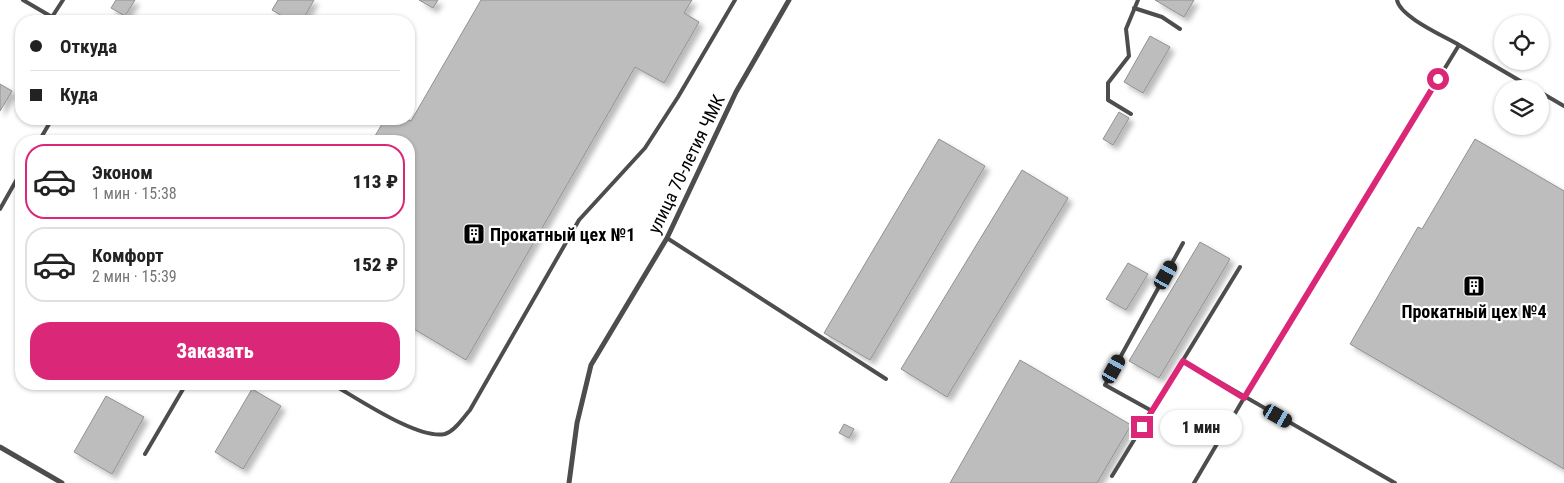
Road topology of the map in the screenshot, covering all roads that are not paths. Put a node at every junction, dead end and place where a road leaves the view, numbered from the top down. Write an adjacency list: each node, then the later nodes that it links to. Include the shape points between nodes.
1 (23, 0): 8 (lane)
2 (62, 0): 9 (lane)
3 (735, 0): 24 (lane, via 645,148 579,220 470,410 452,430 444,434 412,429)
4 (789, 0): 18 (street, улица 70-летия ЧМК, via 736,92)
5 (1138, 0): 7 (lane)
6 (1397, 0): 11 (lane, via 1405,14)
7 (1134, 8): 10 (lane, via 1162,17); 15 (lane, via 1126,29 1129,56 1108,84 1108,100)
8 (49, 15)
9 (53, 15)
10 (1180, 30)
11 (1459, 45): 12 (lane); 25 (lane)
12 (1519, 80)
13 (1549, 97): 14 (lane)
14 (1564, 106)
15 (1131, 114)
16 (15, 183): 17 (lane)
17 (0, 209)
18 (667, 238): 22 (lane); 31 (street, улица 70-летия ЧМК, via 591,365 577,423)
19 (1183, 243): 26 (lane, via 1105,385)
20 (1240, 267): 21 (lane)
21 (1183, 361): 25 (lane); 26 (lane)
22 (886, 379)
23 (182, 390): 28 (lane)
24 (343, 390)
25 (1244, 398): 32 (lane); 33 (lane)
26 (1152, 411): 29 (lane)
27 (0, 447): 30 (street)
28 (145, 454)
29 (1112, 476)
30 (62, 483)
31 (569, 483)
32 (1194, 483)
33 (1395, 483)

